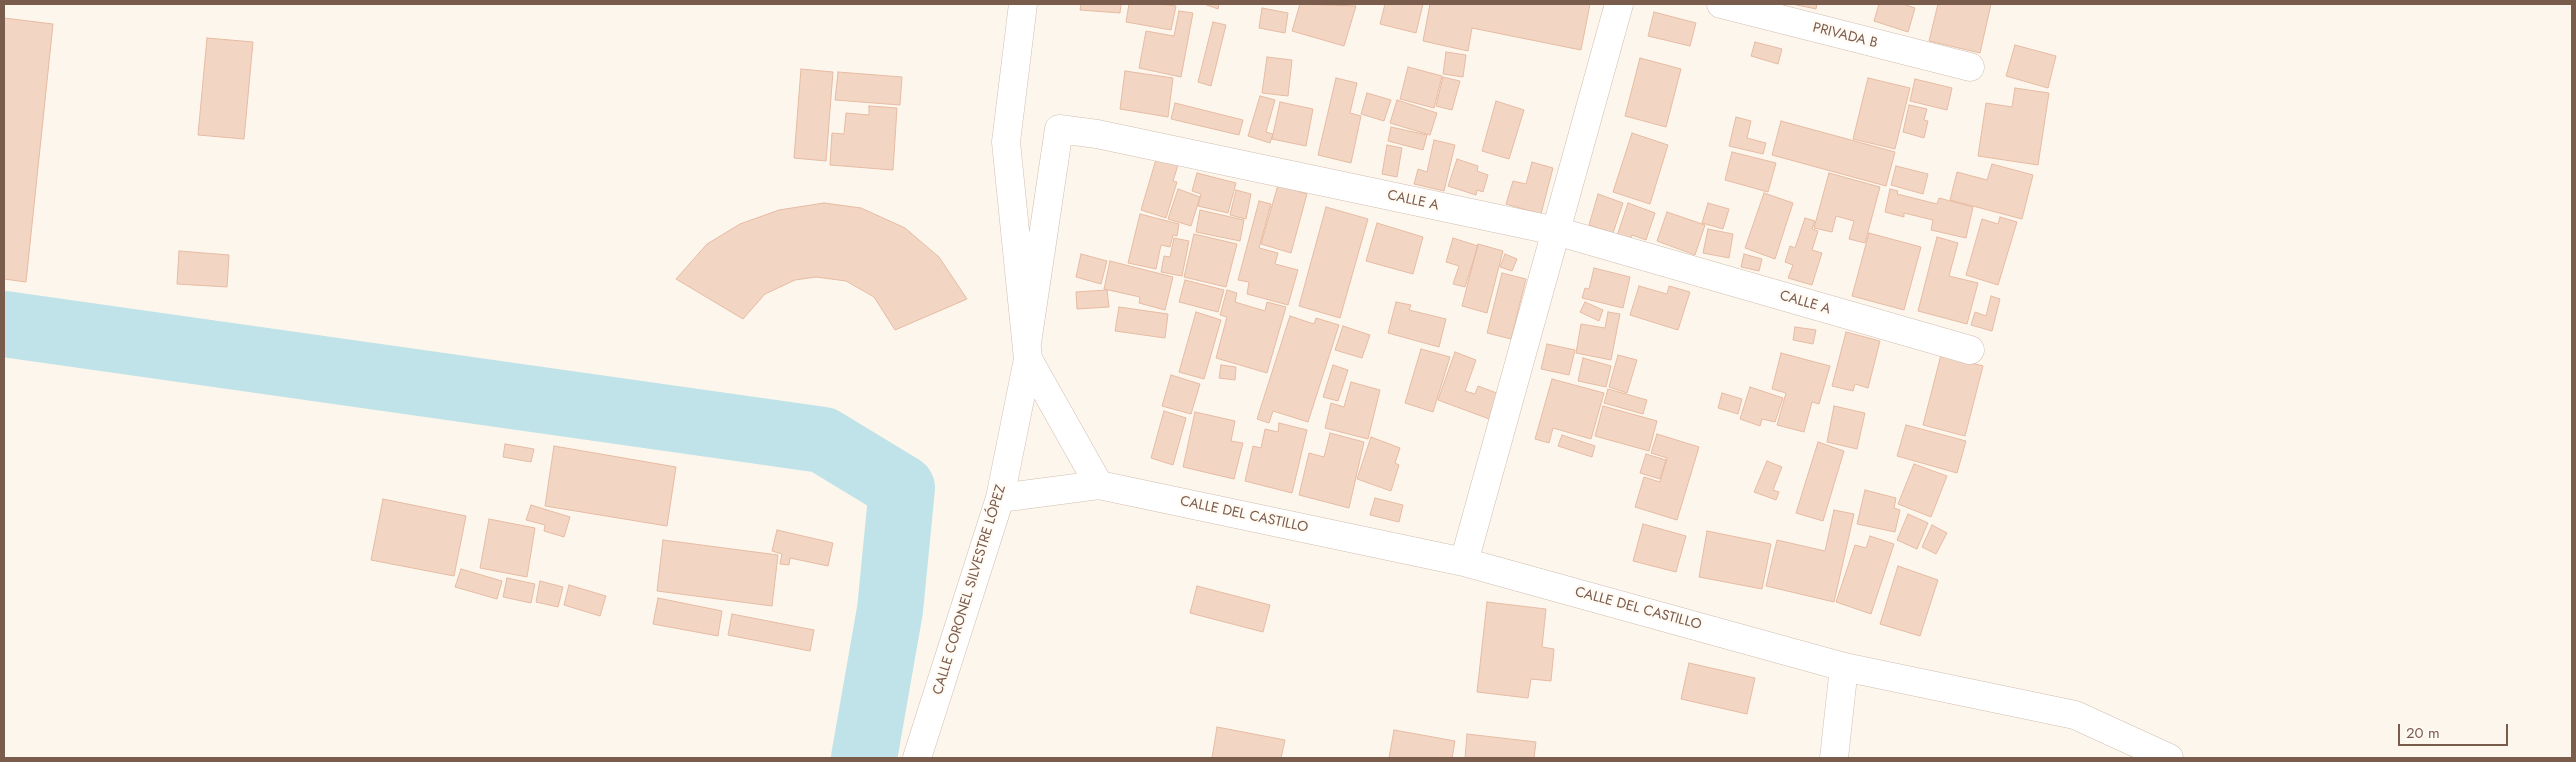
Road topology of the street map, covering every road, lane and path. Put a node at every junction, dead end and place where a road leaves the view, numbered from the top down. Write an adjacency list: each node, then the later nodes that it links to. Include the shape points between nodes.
1 (1023, 4): 7 (street, CALLE CORONEL SILVESTRE LÓPEZ, via 1006,142)
2 (1619, 4): 5 (street)
3 (1721, 4): 4 (street, PRIVADA B)
4 (1970, 67)
5 (1556, 231): 6 (street, CALLE A); 7 (street, CALLE A, via 1107,136 1060,129); 10 (street)
6 (1970, 350)
7 (1027, 351): 8 (street); 9 (street, CALLE CORONEL SILVESTRE LÓPEZ)
8 (1099, 485): 9 (street, CALLE DEL CASTILLO); 10 (street, CALLE DEL CASTILLO)
9 (1000, 498): 12 (street, CALLE CORONEL SILVESTRE LÓPEZ)
10 (1464, 562): 11 (street, CALLE DEL CASTILLO)
11 (1844, 666): 13 (street); 14 (street, CALLE DEL CASTILLO, via 2075,715)
12 (917, 758)
13 (1834, 758)
14 (2169, 758)

